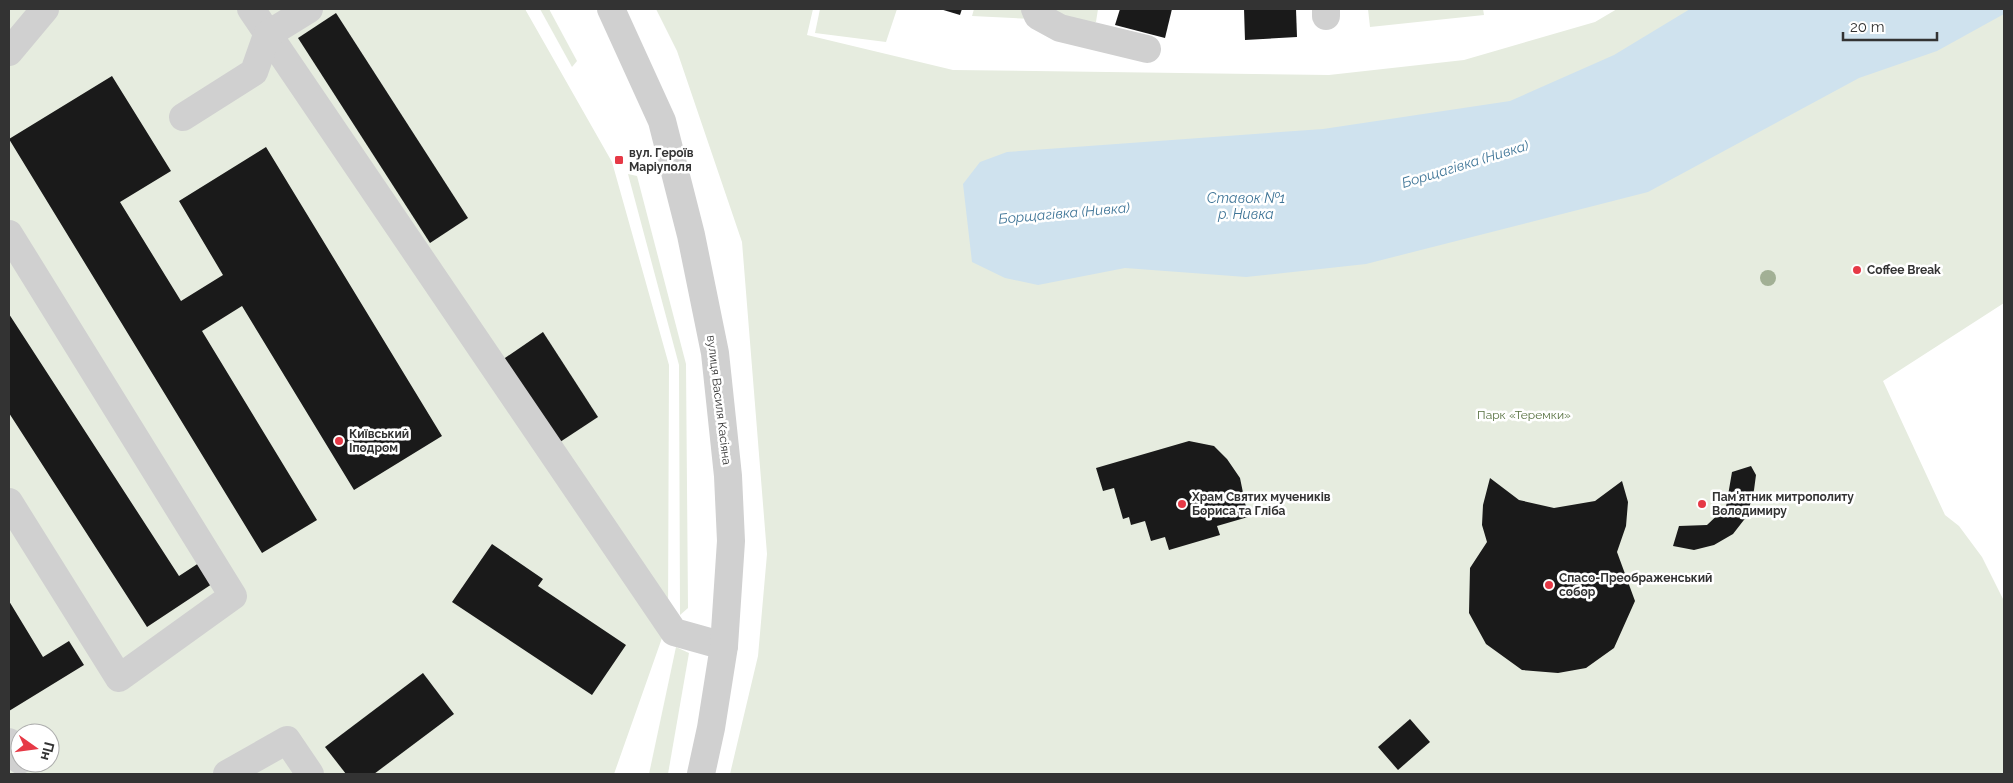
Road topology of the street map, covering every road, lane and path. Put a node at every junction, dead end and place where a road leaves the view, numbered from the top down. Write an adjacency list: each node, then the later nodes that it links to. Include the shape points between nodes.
1 (45, 9): 8 (street)
2 (251, 9): 6 (street)
3 (309, 9): 6 (street)
4 (611, 9): 12 (street, вулиця Василя Касіяна, via 662,121 691,235 715,353 728,476 731,541)
5 (1035, 9): 7 (street, via 1038,16 1060,28)
6 (267, 35): 9 (street, via 254,72); 12 (street, via 674,632)
7 (1147, 50)
8 (9, 52)
9 (183, 117)
10 (9, 234): 11 (street, via 233,596 119,678)
11 (9, 502)
12 (724, 646): 15 (street, вулиця Василя Касіяна)
13 (227, 774): 14 (street, via 287,740)
14 (310, 774)
15 (701, 774)

